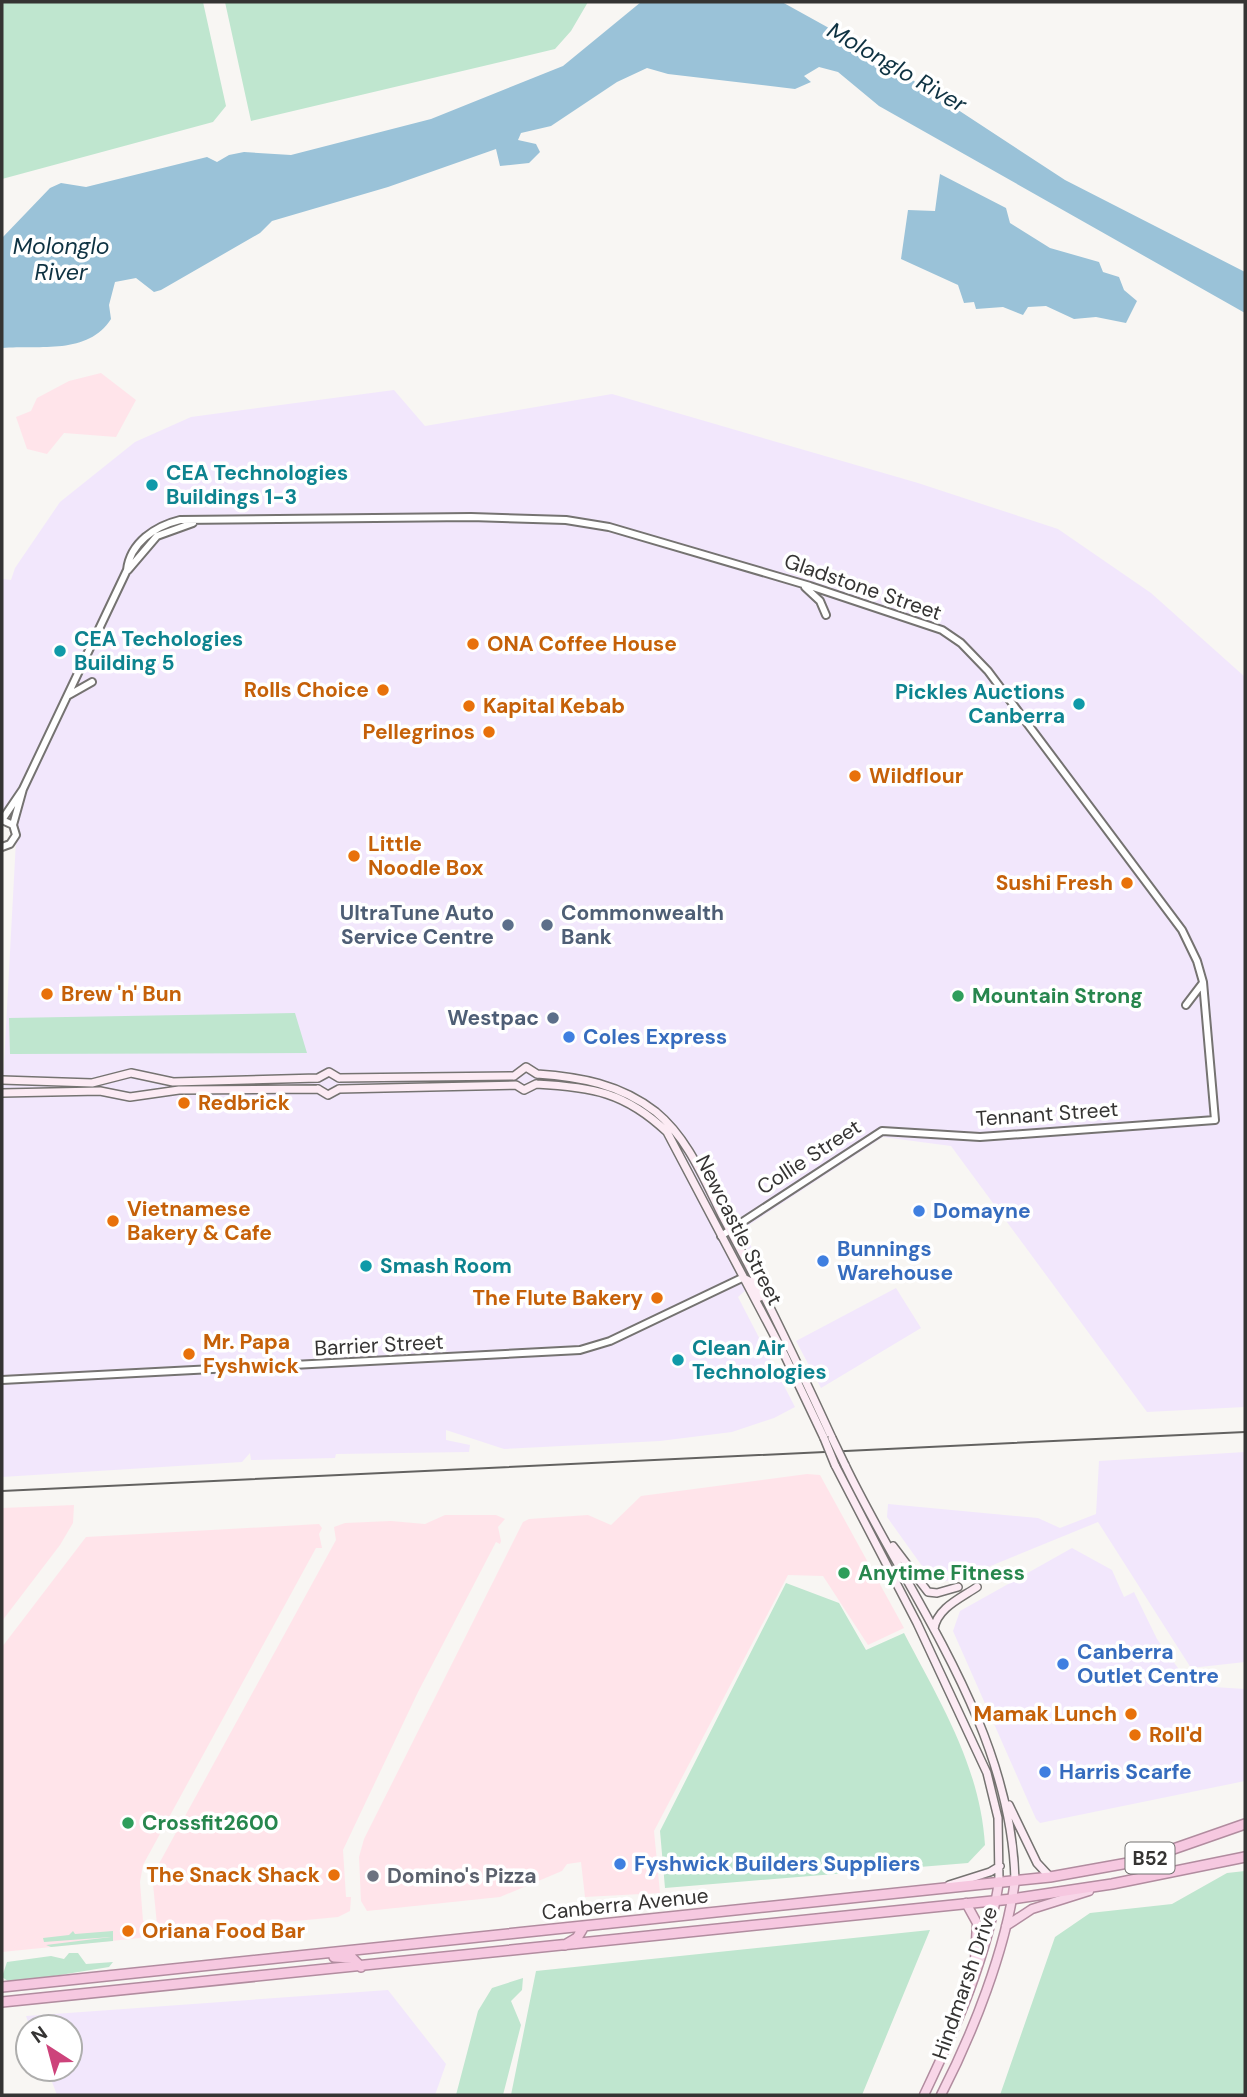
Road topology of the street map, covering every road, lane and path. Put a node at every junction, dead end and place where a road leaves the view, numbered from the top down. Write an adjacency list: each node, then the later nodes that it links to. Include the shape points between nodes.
1 (800, 583): 2 (street, via 814,594); 4 (street, Gladstone Street, via 609,527 555,519 202,520 160,530 137,546); 9 (street, Gladstone Street, via 934,627 973,653 1182,930)
2 (826, 615)
3 (92, 682): 4 (street)
4 (67, 697): 5 (street, Gladstone Street)
5 (23, 789): 6 (street, Gladstone Street); 7 (street, Gladstone Street)
6 (2, 820): 7 (street, Gladstone Street)
7 (13, 825): 8 (street, Gladstone Street, via 15,839)
8 (2, 847)
9 (1203, 982): 10 (street); 25 (street, Gladstone Street)
10 (1186, 1005)
11 (537, 1074): 14 (main road, via 526,1067); 18 (main road); 27 (main road, Newcastle Street, via 604,1084 656,1113 686,1147)
12 (138, 1075): 13 (main road); 15 (main road, via 173,1082); 24 (main road, via 143,1086)
13 (122, 1076): 17 (main road, via 92,1083); 23 (main road, via 118,1086)
14 (514, 1076): 16 (main road); 19 (main road)
15 (318, 1078): 16 (main road, via 329,1072); 20 (main road)
16 (339, 1078): 21 (main road)
17 (2, 1080)
18 (536, 1084): 19 (main road, via 528,1090); 28 (main road, Newcastle Street, via 600,1091 652,1118 678,1148)
19 (516, 1086): 21 (main road)
20 (318, 1089): 21 (main road, via 328,1095); 24 (main road, via 179,1090)
21 (339, 1089)
22 (2, 1093): 23 (main road, via 100,1091)
23 (124, 1096): 24 (main road)
24 (137, 1096)
25 (1214, 1120): 26 (street, Tennant Street, via 979,1137)
26 (882, 1131): 27 (street, Collie Street)
27 (730, 1230): 28 (street, Collie Street); 29 (main road, Newcastle Street)
28 (721, 1236): 30 (main road, Newcastle Street)
29 (738, 1245): 30 (main road, via 746,1270); 31 (main road, Newcastle Street)
30 (742, 1278): 31 (main road, via 753,1285); 32 (street, Barrier Street, via 610,1341 580,1350); 33 (main road, Newcastle Street)
31 (777, 1320): 33 (main road, Newcastle Street)
32 (2, 1380)
33 (828, 1438): 34 (main road, Newcastle Street, bridge); 35 (main road, Newcastle Street, bridge)
34 (855, 1486): 35 (main road); 36 (main road, Newcastle Street)
35 (847, 1490): 43 (main road, Newcastle Street, via 972,1736 998,1818)
36 (875, 1524): 37 (main road, via 928,1592); 39 (main road, Newcastle Street)
37 (958, 1587)
38 (977, 1587): 39 (main road, via 942,1611)
39 (934, 1629): 40 (main road, Newcastle Street, via 969,1700)
40 (1005, 1798): 44 (main road, via 1037,1863); 45 (main road, Newcastle Street)
41 (1245, 1824): 44 (highway, Canberra Avenue / B52, via 1139,1861)
42 (1245, 1857): 47 (highway, Canberra Avenue / B52)
43 (1000, 1866): 46 (main road, Newcastle Street); 48 (main road)
44 (1050, 1877): 45 (highway, Canberra Avenue / B52)
45 (1015, 1880): 46 (highway, Canberra Avenue / B52); 49 (main road, Hindmarsh Drive)
46 (999, 1881): 48 (highway, Canberra Avenue); 50 (main road, Newcastle Street)
47 (1112, 1884): 49 (highway, Canberra Avenue); 52 (main road, B52, via 1041,1905)
48 (942, 1887): 53 (highway, Canberra Avenue)
49 (1012, 1899): 50 (highway, Canberra Avenue); 52 (main road, Hindmarsh Drive)
50 (997, 1900): 51 (highway, Canberra Avenue); 60 (main road, Hindmarsh Drive)
51 (966, 1903): 54 (highway, Canberra Avenue); 60 (main road, via 977,1923)
52 (1005, 1927): 66 (main road, Hindmarsh Drive, via 974,2024)
53 (583, 1928): 54 (highway); 55 (highway, Canberra Avenue); 56 (highway)
54 (603, 1942): 56 (highway, Canberra Avenue)
55 (382, 1947): 57 (highway, Canberra Avenue); 58 (highway)
56 (562, 1947): 58 (highway, Canberra Avenue)
57 (301, 1956): 58 (highway, via 352,1958); 59 (highway, Canberra Avenue)
58 (361, 1966): 61 (highway, Canberra Avenue)
59 (158, 1971): 61 (highway, via 167,1983); 62 (highway, Canberra Avenue); 63 (highway, via 152,1985)
60 (973, 1976): 65 (main road, Hindmarsh Drive)
61 (181, 1985): 63 (highway, Canberra Avenue)
62 (2, 1987)
63 (144, 1989): 64 (highway, Canberra Avenue)
64 (2, 2002)
65 (924, 2095)
66 (941, 2095)

